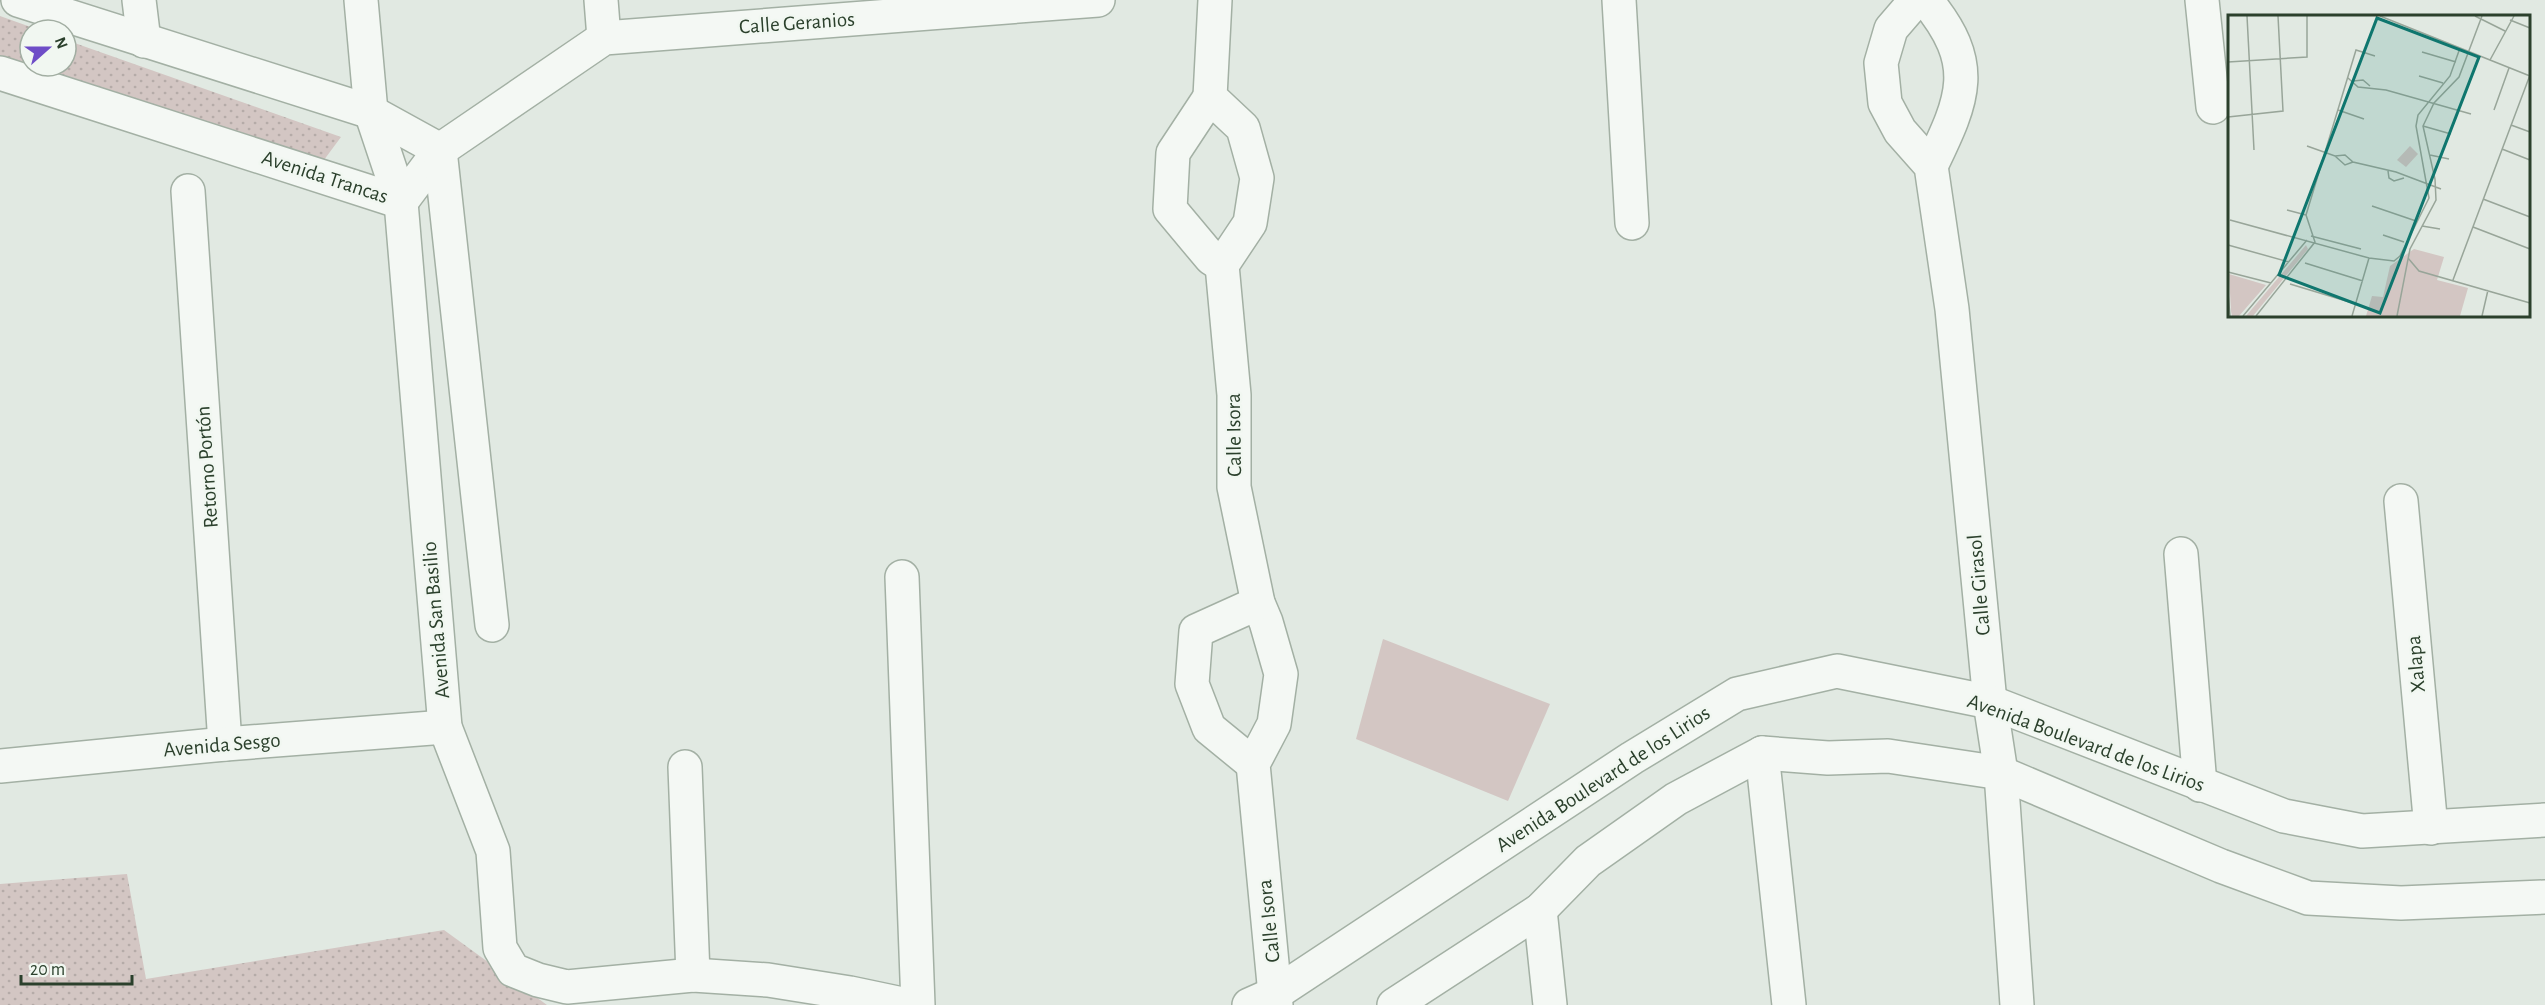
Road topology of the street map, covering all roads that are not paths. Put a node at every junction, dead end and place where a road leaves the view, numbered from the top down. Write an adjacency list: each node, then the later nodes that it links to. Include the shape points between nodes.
1 (18, 0): 12 (street)
2 (139, 0): 12 (street)
3 (361, 0): 16 (street, Avenida San Basilio)
4 (601, 0): 11 (street)
5 (1098, 0): 11 (street, Calle Geranios)
6 (1215, 0): 14 (street)
7 (1619, 0): 21 (street)
8 (1916, 0): 18 (street, via 1891,29 1881,63 1885,103 1900,131)
9 (1926, 0): 18 (street, via 1943,21 1958,51 1962,81 1954,118)
10 (2202, 0): 15 (street)
11 (604, 38): 17 (street, Avenida Trancas)
12 (144, 41): 16 (street)
13 (0, 73): 20 (street, Avenida Trancas)
14 (1210, 97): 22 (street, via 1243,128 1257,178 1250,222); 22 (street, via 1173,153 1170,209 1211,258)
15 (2213, 107)
16 (370, 111): 17 (street); 20 (street, Avenida San Basilio)
17 (440, 150): 20 (street, Avenida Trancas); 27 (street)
18 (1931, 166): 28 (street, Calle Girasol, via 1952,309)
19 (188, 190): 30 (street, Retorno Portón)
20 (401, 202): 29 (street, Avenida San Basilio)
21 (1632, 223)
22 (1222, 265): 26 (street, Calle Isora, via 1234,395 1234,487)
23 (2401, 501): 38 (street, Xalapa)
24 (2181, 554): 36 (street)
25 (902, 577): 45 (street)
26 (1258, 603): 32 (street, Calle Isora, via 1281,674 1274,724); 32 (street, via 1196,631 1192,684 1209,728)
27 (492, 625)
28 (1990, 702): 35 (street, Calle Girasol); 36 (street, Avenida Boulevard de los Lirios); 43 (street, Avenida Boulevard de los Lirios, via 1837,671 1737,694 1632,758)
29 (445, 727): 30 (street, Avenida Sesgo); 42 (street, Avenida San Basilio, via 493,851 500,948 513,970)
30 (225, 744): 33 (street, Avenida Sesgo)
31 (1762, 753): 35 (street, via 1828,758 1888,756); 40 (street, via 1676,799 1588,861); 48 (street)
32 (1253, 764): 43 (street, Calle Isora)
33 (0, 766)
34 (685, 767): 41 (street)
35 (2001, 773): 39 (street, via 2221,866 2308,898 2401,903); 49 (street, Calle Girasol)
36 (2200, 785): 38 (street, Avenida Boulevard de los Lirios, via 2284,816 2362,831)
37 (2545, 820): 38 (street, Avenida Boulevard de los Lirios)
38 (2431, 828)
39 (2545, 897)
40 (1540, 910): 46 (street); 47 (street)
41 (693, 975): 42 (street); 44 (street, via 768,980)
42 (567, 996)
43 (1267, 1001)
44 (908, 1005)
45 (918, 1005)
46 (1394, 1005)
47 (1550, 1005)
48 (1789, 1005)
49 (2017, 1005)

